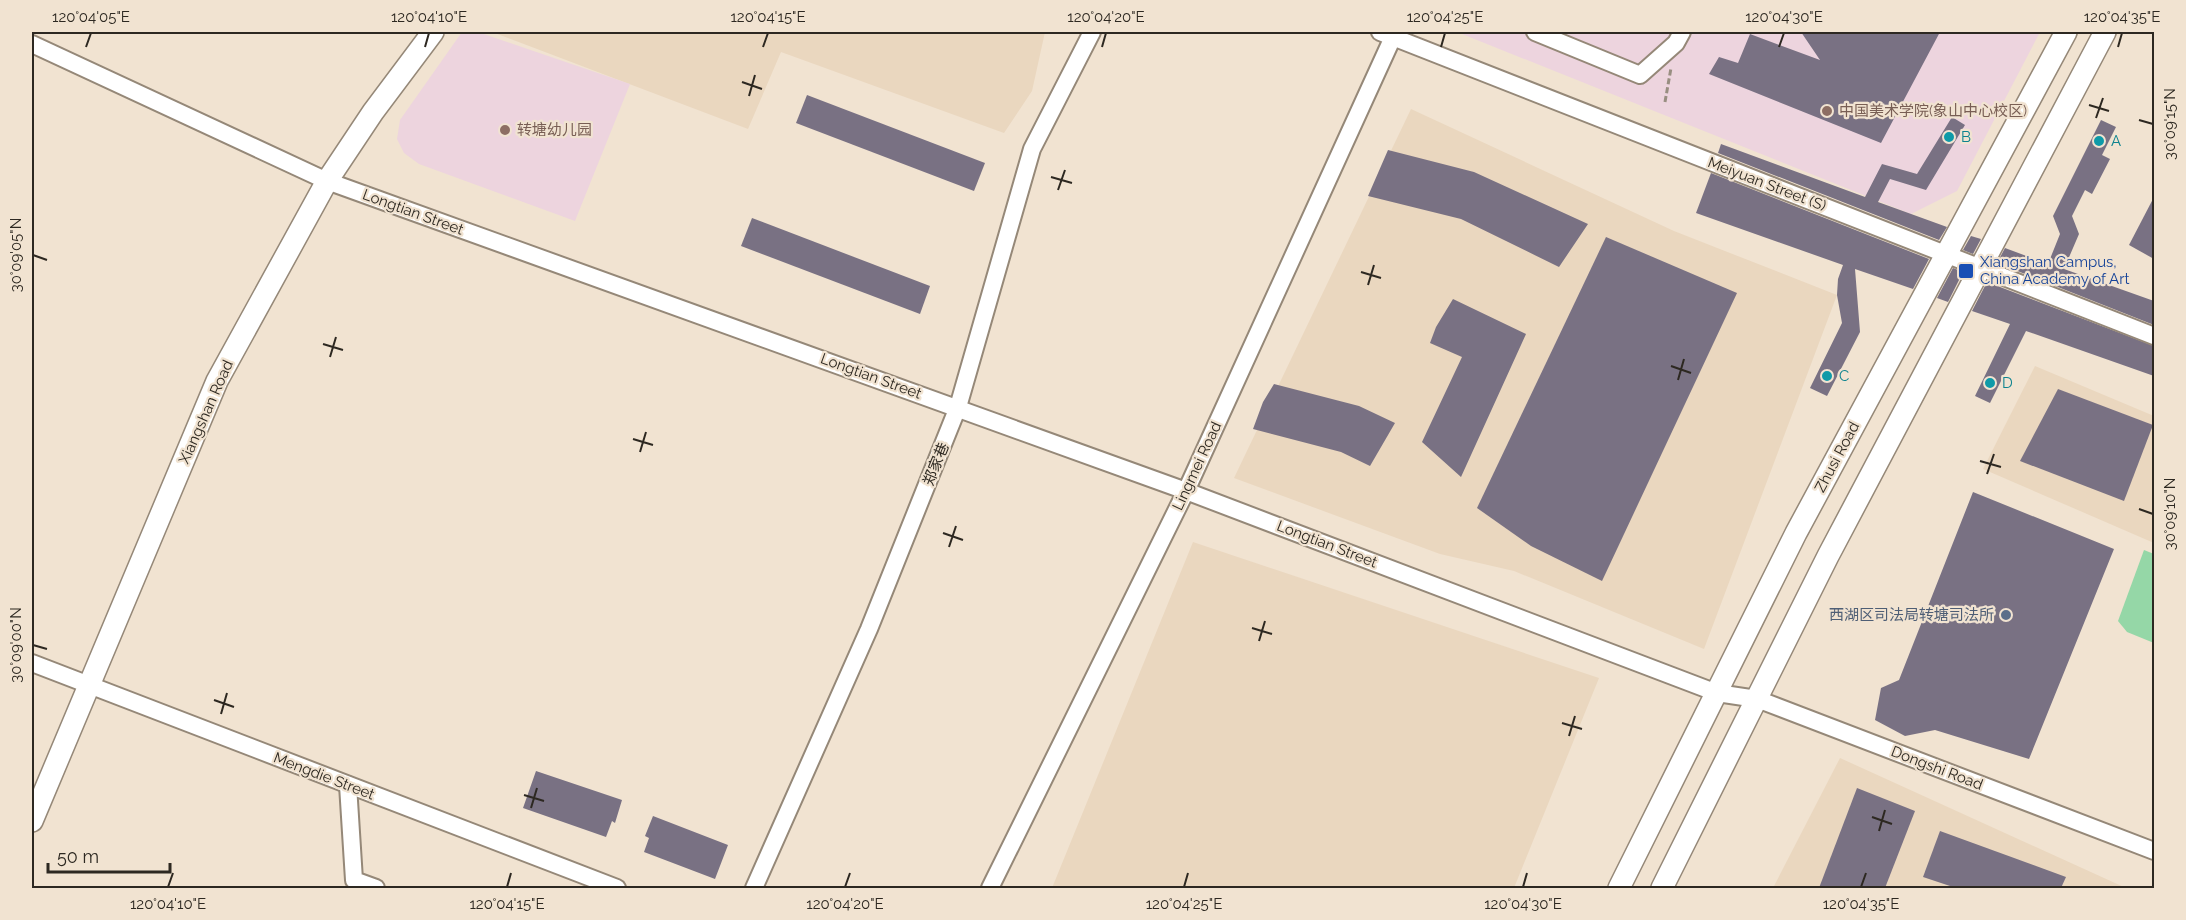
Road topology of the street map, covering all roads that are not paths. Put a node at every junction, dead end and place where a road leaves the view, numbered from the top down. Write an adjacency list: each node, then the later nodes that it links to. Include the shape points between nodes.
1 (433, 32): 9 (main road, Xiangshan Road)
2 (1092, 32): 13 (street, 郑家巷, via 1032,149)
3 (1535, 32): 7 (street, via 1641,75)
4 (2066, 32): 10 (main road, Zhusi Road)
5 (2105, 32): 11 (main road)
6 (1386, 34): 10 (street, Meiyuan Street (S)); 14 (street, Lingmei Road)
7 (1679, 37)
8 (32, 44): 9 (street, Longtian Street)
9 (327, 181): 13 (street, Longtian Street); 16 (main road, Xiangshan Road, via 217,381)
10 (1945, 254): 11 (street, Meiyuan Street (S)); 17 (main road, Zhusi Road, via 1796,533)
11 (1979, 269): 12 (street, Meiyuan Street (S)); 18 (main road)
12 (2154, 336)
13 (958, 408): 14 (street, Longtian Street); 24 (street, 郑家巷, via 870,629)
14 (1186, 491): 17 (street, Longtian Street); 25 (street, Lingmei Road)
15 (32, 663): 16 (street, Mengdie Street)
16 (88, 685): 19 (street, Mengdie Street); 20 (main road, Xiangshan Road)
17 (1717, 693): 18 (street, Dongshi Road); 26 (main road, Zhusi Road)
18 (1757, 699): 21 (street, Dongshi Road); 27 (main road)
19 (348, 785): 22 (street, via 354,880); 23 (street, Mengdie Street)
20 (32, 821)
21 (2154, 851)
22 (376, 888)
23 (617, 888)
24 (754, 888)
25 (990, 888)
26 (1619, 888)
27 (1662, 888)

